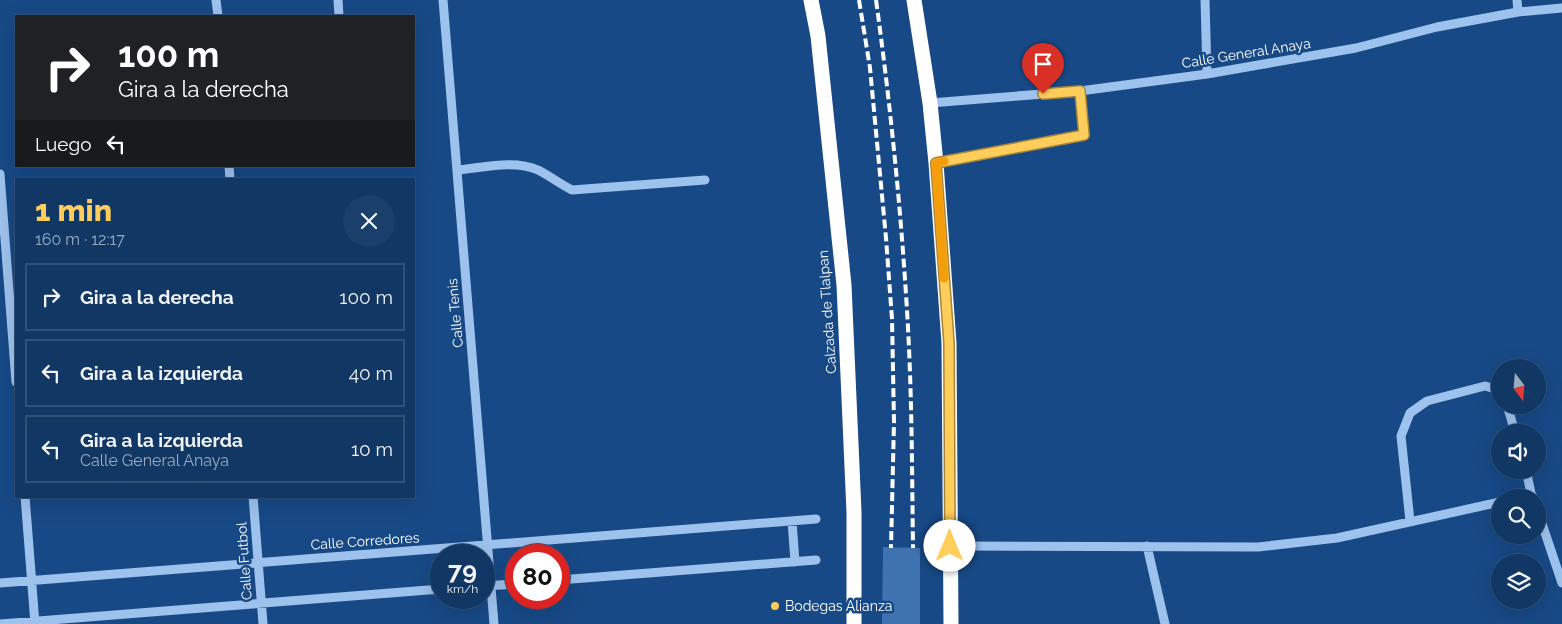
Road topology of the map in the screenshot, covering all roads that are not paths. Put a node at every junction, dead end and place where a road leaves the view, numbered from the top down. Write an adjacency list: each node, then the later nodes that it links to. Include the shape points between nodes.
1 (216, 0): 10 (street)
2 (338, 0): 11 (street)
3 (443, 0): 16 (street, Calle Tenis)
4 (811, 0): 47 (highway, Calzada de Tlalpan, via 818,36 844,285 854,512)
5 (914, 0): 14 (highway)
6 (1205, 0): 12 (street)
7 (1517, 0): 9 (street)
8 (1562, 8): 9 (street, Calle General Anaya)
9 (1518, 12): 12 (street, Calle General Anaya, via 1356,48)
10 (218, 15)
11 (339, 15)
12 (1208, 74): 13 (street, Calle General Anaya)
13 (1080, 91): 14 (street, Calle General Anaya); 15 (street, via 1084,135)
14 (930, 103): 15 (highway)
15 (936, 163): 30 (highway, via 949,343)
16 (457, 170): 18 (street, via 517,165 539,171 572,190); 28 (street, Calle Tenis)
17 (0, 174): 19 (street)
18 (705, 180)
19 (15, 369)
20 (1491, 388): 26 (street, via 1485,386 1428,401 1410,413 1401,436)
21 (25, 498): 37 (street)
22 (253, 498): 35 (street, Calle Futbol)
23 (1491, 504): 26 (street)
24 (816, 519): 25 (street, Calle Corredores)
25 (792, 521): 29 (street, Calle Corredores); 34 (street)
26 (1410, 521): 31 (street, via 1337,538 1258,547)
27 (1546, 536): 39 (street)
28 (487, 544)
29 (495, 544)
30 (950, 546): 31 (street); 48 (highway)
31 (1147, 546): 49 (street)
32 (430, 549): 35 (street, Calle Corredores)
33 (816, 560): 34 (street)
34 (795, 562): 36 (street)
35 (258, 563): 37 (street, Calle Corredores); 41 (street, Calle Futbol)
36 (570, 579)
37 (32, 580): 38 (street, Calle Corredores); 43 (street)
38 (0, 583)
39 (1562, 583)
40 (430, 591): 41 (street)
41 (261, 604): 43 (street); 45 (street, Calle Futbol)
42 (491, 609): 46 (street, Calle Tenis)
43 (35, 623): 44 (street)
44 (0, 624)
45 (263, 624)
46 (494, 624)
47 (854, 624)
48 (951, 624)
49 (1165, 624)

